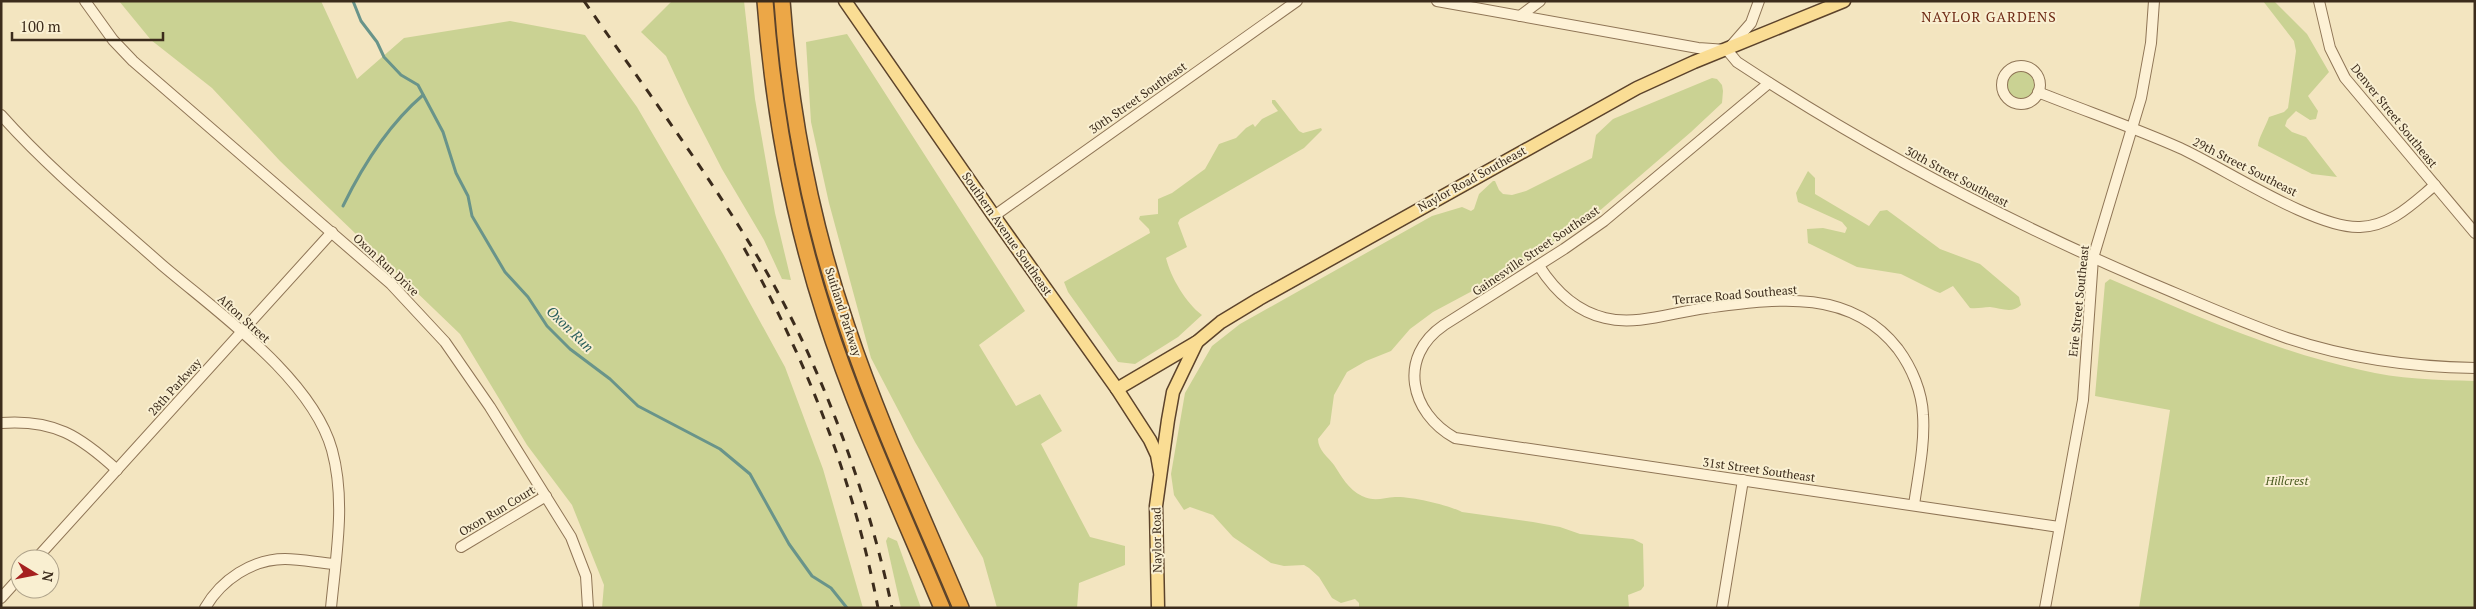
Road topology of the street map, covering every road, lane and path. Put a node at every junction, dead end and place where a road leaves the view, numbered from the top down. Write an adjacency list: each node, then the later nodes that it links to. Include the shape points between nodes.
1 (85, 1): 20 (street, Oxon Run Drive, via 133,61)
2 (765, 1): 44 (highway, Suitland Parkway, via 780,129 817,291 860,411)
3 (782, 1): 45 (highway, Suitland Parkway, via 799,141 834,287 876,405)
4 (845, 1): 19 (main road, Southern Avenue Southeast)
5 (1296, 1): 19 (street, 30th Street Southeast)
6 (1437, 1): 12 (street)
7 (1540, 1): 12 (street)
8 (1759, 1): 13 (street, via 1751,24)
9 (1844, 1): 13 (main road, Naylor Road Southeast)
10 (2154, 1): 17 (street, Erie Street Southeast, via 2151,43)
11 (2319, 1): 18 (street, Denver Street Southeast, via 2330,48 2345,78)
12 (1520, 16): 13 (street, via 1698,48)
13 (1727, 50): 14 (street, 30th Street Southeast, via 1737,62); 25 (main road, Naylor Road Southeast, via 1680,68 1596,110 1259,298)
14 (1769, 83): 22 (street, 30th Street Southeast, via 1850,133 1953,190); 23 (street, Gainesville Street Southeast, via 1604,222)
15 (2038, 92): 17 (street, 29th Street Southeast)
16 (1, 115): 24 (street, Afton Street, via 74,186)
17 (2132, 129): 18 (street, 29th Street Southeast, via 2194,155 2317,218 2347,226 2370,226 2386,221); 22 (street, Erie Street Southeast)
18 (2434, 185): 21 (street, Denver Street Southeast)
19 (994, 216): 27 (main road, Southern Avenue Southeast)
20 (332, 232): 24 (street, 28th Parkway); 33 (street, Oxon Run Drive, via 391,284 445,342)
21 (2475, 233)
22 (2093, 258): 26 (street, 30th Street Southeast, via 2240,320 2302,342 2389,361); 35 (street, Erie Street Southeast, via 2082,400)
23 (1539, 266): 29 (street, Gainesville Street Southeast, via 1439,328 1419,355 1415,382 1420,404 1434,424); 34 (street, Terrace Road Southeast, via 1550,283 1569,301 1587,312 1610,319 1628,320 1706,308 1795,301 1822,302 1862,317 1892,342 1917,384 1923,427)
24 (241, 332): 30 (street, 28th Parkway); 38 (street, Afton Street, via 278,366 303,395 324,430 331,448 339,492)
25 (1197, 342): 27 (main road, Naylor Road Southeast); 31 (main road, Naylor Road, via 1174,392)
26 (2475, 368)
27 (1118, 389): 31 (main road, Southern Avenue Southeast, via 1150,440 1157,454)
28 (1, 423): 30 (street, via 41,425 73,435 91,446)
29 (1455, 438): 32 (street, 31st Street Southeast)
30 (117, 470): 37 (street, 28th Parkway)
31 (1160, 472): 46 (main road, Naylor Road, via 1156,506)
32 (1743, 480): 34 (street, 31st Street Southeast); 47 (street)
33 (546, 496): 36 (street, Oxon Run Court); 43 (street, Oxon Run Drive, via 581,559 588,586)
34 (1914, 505): 35 (street, 31st Street Southeast)
35 (2059, 527): 48 (street, Erie Street Southeast)
36 (461, 547)
37 (45, 549)
38 (335, 564): 41 (street, via 284,559 255,565 228,580); 42 (street, Afton Street)
39 (10, 588): 40 (street)
40 (1, 598)
41 (205, 608)
42 (331, 608)
43 (588, 608)
44 (942, 608)
45 (961, 608)
46 (1158, 608)
47 (1723, 608)
48 (2044, 608)

